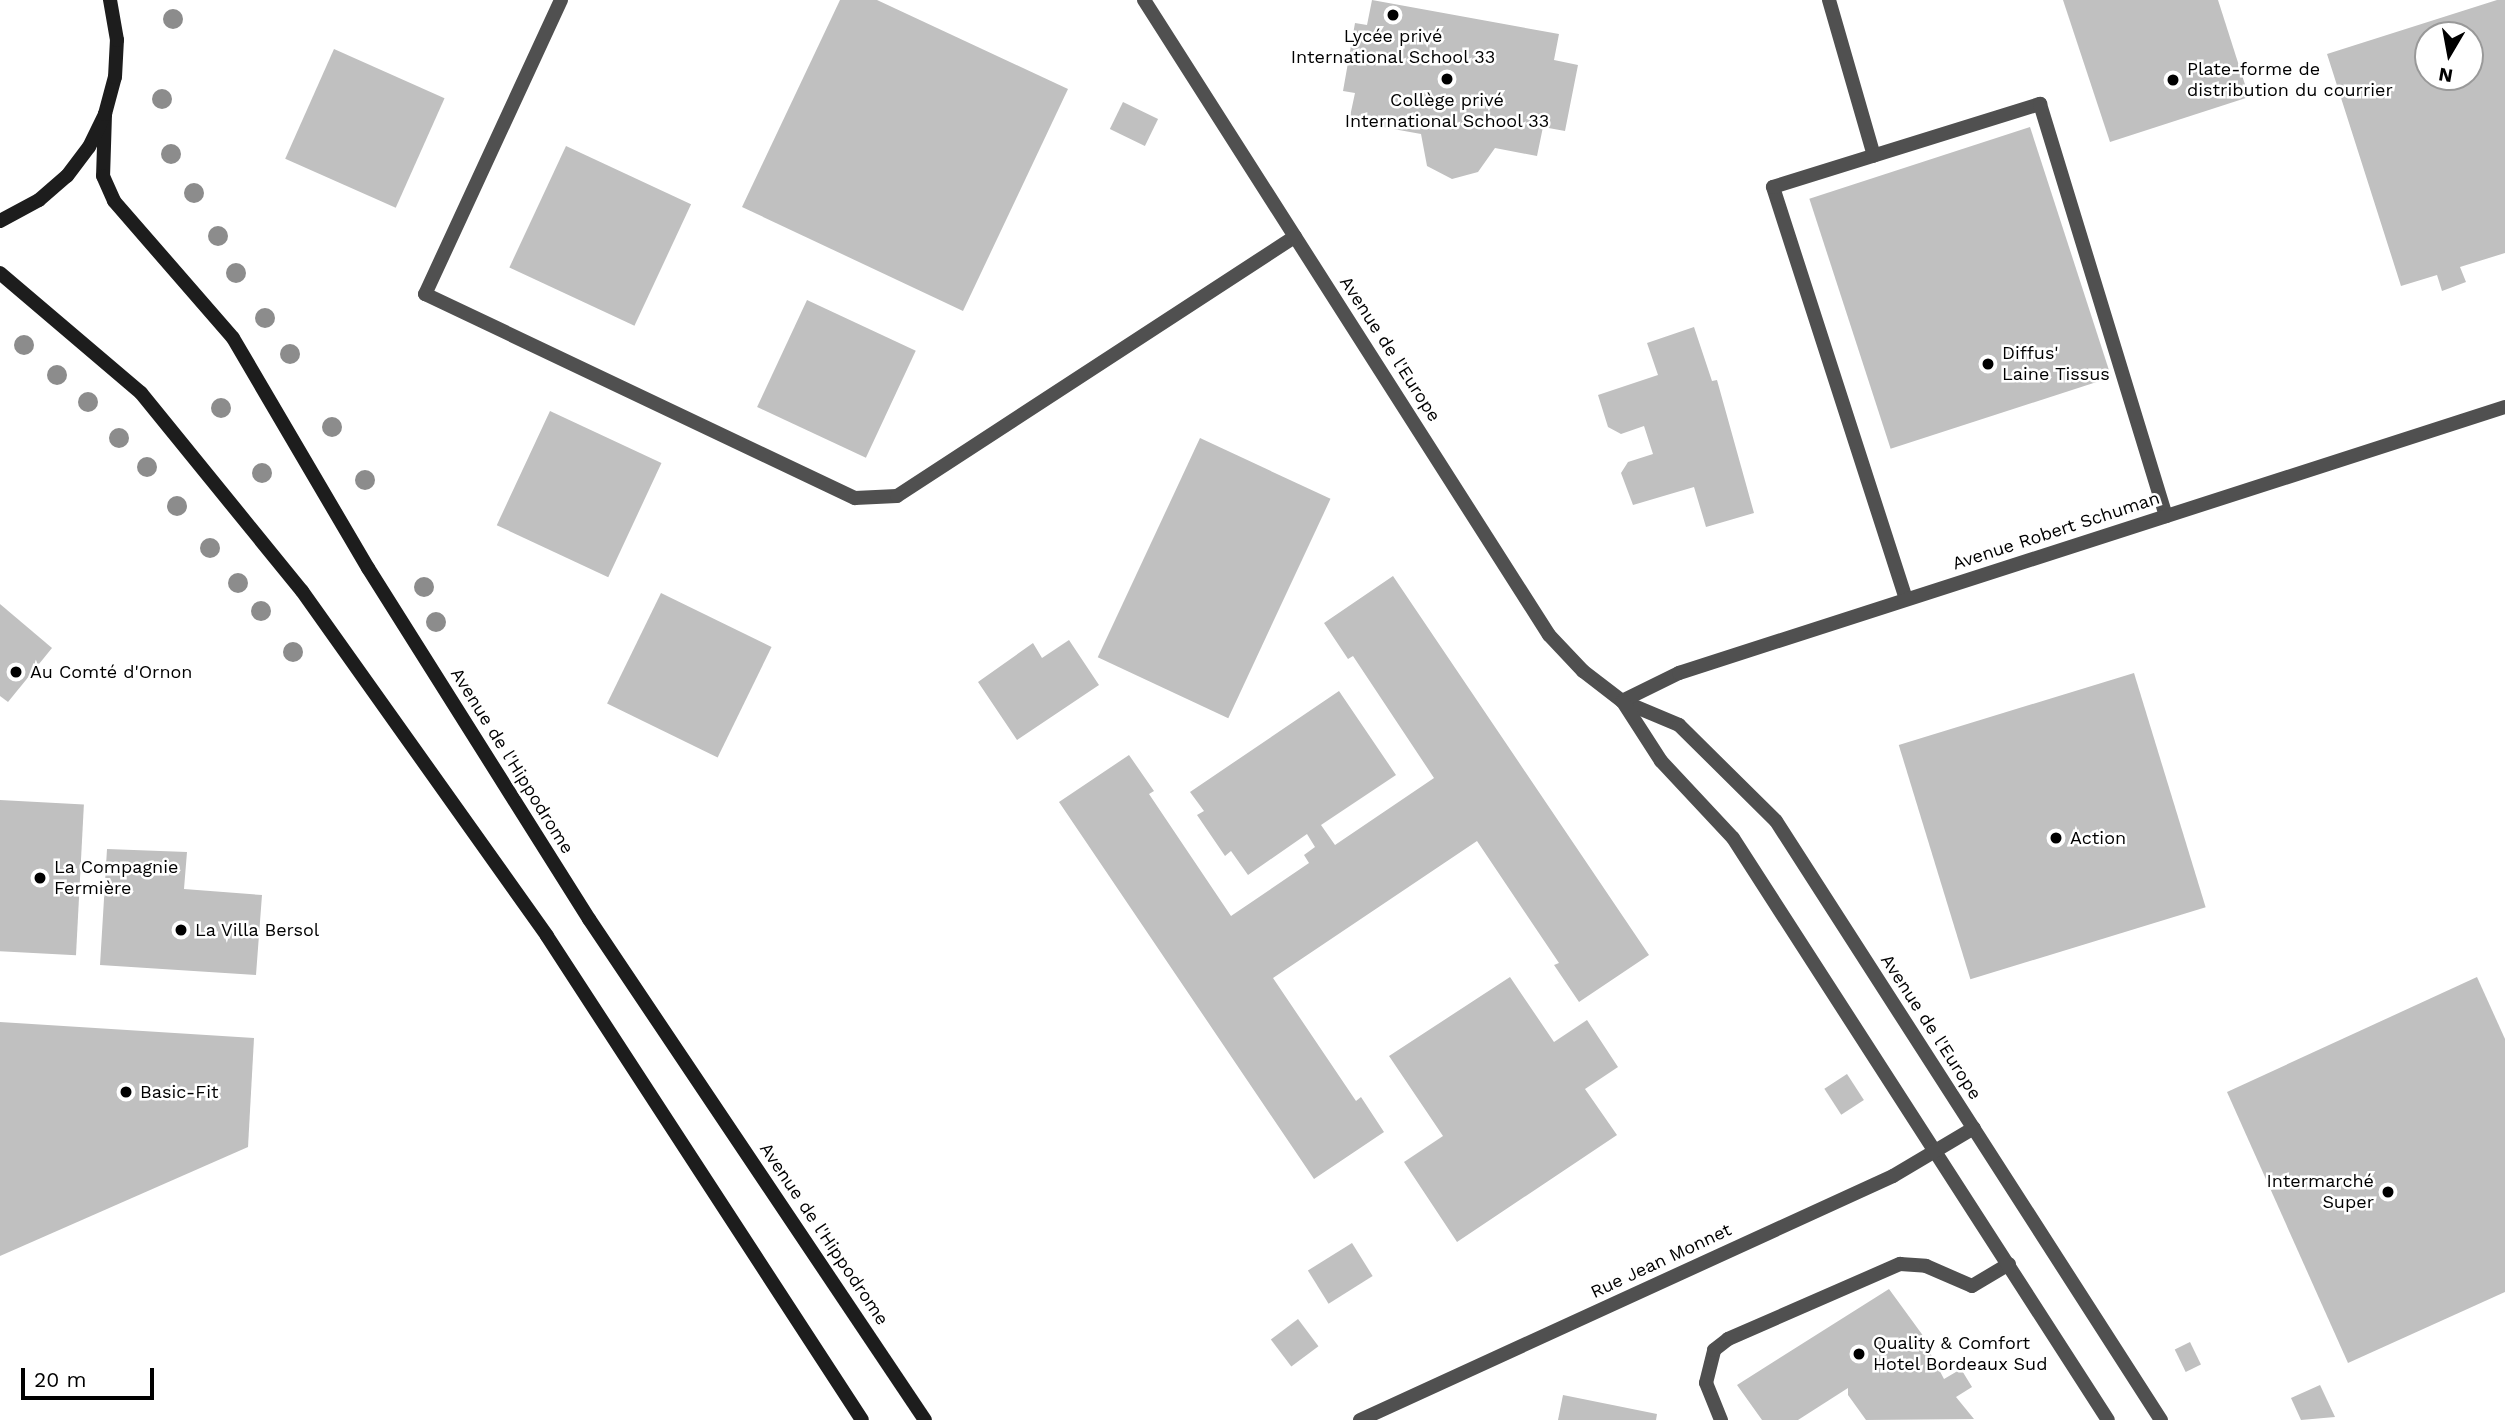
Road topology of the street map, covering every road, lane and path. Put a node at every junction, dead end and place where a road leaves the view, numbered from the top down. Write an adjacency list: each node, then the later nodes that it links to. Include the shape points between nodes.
1 (110, 0): 5 (main road, via 117,40)
2 (561, 0): 8 (street, via 425,294 855,498 897,496)
3 (1144, 0): 8 (street, Avenue de l'Europe)
4 (1829, 0): 6 (street)
5 (105, 114): 7 (main road, via 89,147 66,176 39,200); 18 (main road, Avenue de l'Hippodrome, via 103,176 114,201 233,338 368,568 589,919)
6 (1874, 156): 11 (street, via 2040,104); 12 (street, via 1773,187)
7 (0, 221)
8 (1295, 237): 13 (street, Avenue de l'Europe, via 1549,635 1583,671)
9 (0, 273): 17 (main road, via 141,393 302,591 547,936)
10 (2505, 407): 11 (street, Avenue Robert Schuman)
11 (2166, 516): 12 (street, Avenue Robert Schuman)
12 (1906, 599): 13 (street, Avenue Robert Schuman, via 1679,673)
13 (1622, 701): 14 (street, Avenue de l'Europe, via 1679,725 1776,821); 15 (street, Avenue de l'Europe, via 1661,761 1732,838)
14 (1973, 1128): 15 (street, Rue Jean Monnet); 22 (street, Avenue de l'Europe)
15 (1937, 1151): 16 (street, Avenue de l'Europe); 19 (street, Rue Jean Monnet, via 1893,1176)
16 (2009, 1265): 20 (street, via 1972,1286 1926,1266 1900,1264 1728,1339 1714,1350 1706,1383); 21 (street, Avenue de l'Europe)
17 (862, 1420)
18 (925, 1420)
19 (1360, 1420)
20 (1721, 1420)
21 (2108, 1420)
22 (2161, 1420)

